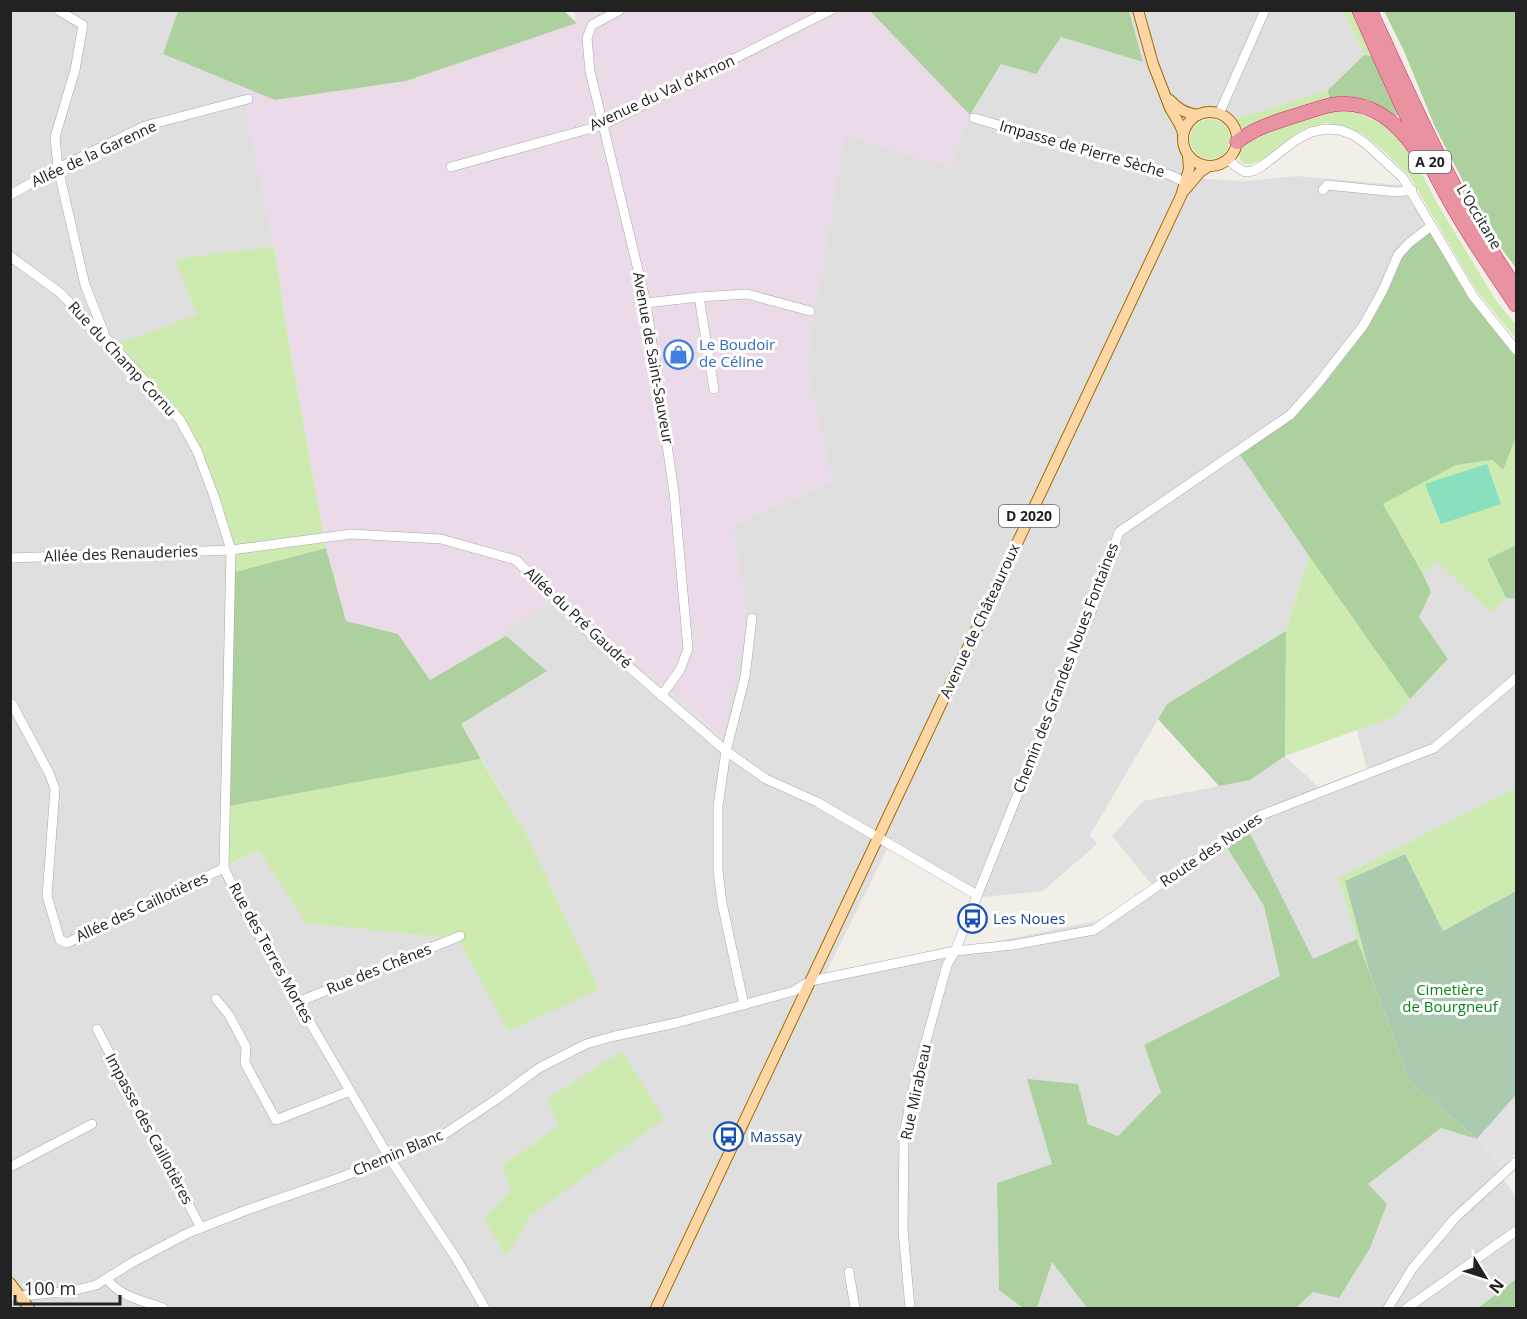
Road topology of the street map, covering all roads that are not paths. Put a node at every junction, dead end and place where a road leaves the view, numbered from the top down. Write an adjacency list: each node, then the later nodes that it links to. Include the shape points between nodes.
1 (58, 10): 21 (street, via 83,25 75,70 55,137)
2 (621, 10): 15 (street, Avenue de Saint-Sauveur, via 592,25 587,38 590,71)
3 (831, 10): 15 (street, Avenue du Val d’Arnon)
4 (1138, 10): 10 (main road)
5 (1265, 10): 12 (street)
6 (1359, 10): 26 (highway, L'Occitane / A 20)
7 (1370, 10): 9 (highway, L'Occitane / A 20)
8 (1377, 10): 9 (highway)
9 (1385, 43): 30 (highway, L'Occitane / A 20, via 1426,134)
10 (1164, 92): 13 (main road, via 1175,106); 16 (main road)
11 (248, 99): 21 (street, Allée de la Garenne, via 145,126)
12 (1219, 114): 13 (main road, via 1207,112); 17 (main road, via 1230,121)
13 (1198, 116): 16 (main road)
14 (974, 118): 23 (street, Impasse de Pierre Sèche)
15 (603, 125): 22 (street, Avenue du Val d’Arnon); 32 (street, Avenue de Saint-Sauveur)
16 (1183, 133): 18 (main road)
17 (1237, 142): 19 (main road); 26 (highway, via 1246,134 1302,113 1334,105 1355,105 1392,121)
18 (1188, 156): 20 (main road); 23 (main road, D 2020)
19 (1228, 159): 20 (main road); 25 (street, via 1245,172 1253,171 1311,132 1340,130 1365,142)
20 (1209, 166): 23 (main road, D 2020)
21 (58, 168): 27 (street, Allée de la Garenne); 35 (street, via 85,285)
22 (451, 168)
23 (1187, 183): 45 (main road, Avenue de Châteauroux / D 2020)
24 (1323, 190): 25 (street, via 1327,185)
25 (1412, 190): 28 (street)
26 (1445, 192): 33 (highway, L'Occitane / A 20)
27 (10, 195)
28 (1431, 226): 36 (street, via 1473,296); 47 (street, Chemin des Grandes Noues Fontaines, via 1398,255 1363,326 1290,415 1119,532 1098,594)
29 (10, 256): 35 (street, Rue du Champ Cornu, via 59,292)
30 (1516, 288)
31 (699, 297): 32 (street); 34 (street, via 747,294); 37 (street)
32 (646, 303): 42 (street, Avenue de Saint-Sauveur, via 674,492 688,649 680,670)
33 (1516, 306)
34 (810, 311)
35 (106, 338): 38 (street, Rue du Champ Cornu, via 180,420 197,451)
36 (1516, 350)
37 (714, 389)
38 (231, 550): 39 (street, Allée des Renauderies); 42 (street, Allée du Pré Gaudré, via 351,534 441,539 516,560); 46 (street, Rue des Terres Mortes)
39 (10, 558)
40 (752, 618): 44 (street, via 745,678)
41 (1516, 678): 49 (street, Route des Noues, via 1434,748 1259,816 1094,930)
42 (661, 696): 44 (street, Allée du Pré Gaudré)
43 (10, 704): 46 (street, Allée des Caillotières, via 55,789 47,896 60,940 67,943)
44 (726, 751): 45 (street, Allée du Pré Gaudré, via 766,779 817,802); 53 (street, via 718,806 718,871)
45 (878, 837): 47 (street, Allée du Pré Gaudré); 50 (main road, Avenue de Châteauroux / D 2020)
46 (224, 868): 52 (street, Rue des Terres Mortes)
47 (977, 895): 49 (street, Chemin des Grandes Noues Fontaines)
48 (460, 936): 52 (street, Rue des Chênes)
49 (955, 951): 50 (street, Route des Noues); 71 (street, Rue Mirabeau, via 947,965 904,1134 903,1230)
50 (811, 981): 53 (street, Chemin Blanc, via 794,991); 69 (main road, D 2020)
51 (216, 999): 55 (street, via 246,1047 245,1063 276,1120)
52 (298, 1002): 55 (street, Rue des Terres Mortes)
53 (744, 1005): 57 (street, Chemin Blanc, via 586,1044 539,1068 434,1141)
54 (97, 1029): 60 (street, Impasse des Caillotières)
55 (350, 1091): 57 (street, Rue des Terres Mortes)
56 (92, 1124): 59 (street)
57 (390, 1159): 60 (street, Chemin Blanc); 68 (street, Rue des Terres Mortes)
58 (1516, 1162): 72 (street, via 1455,1218 1412,1269)
59 (10, 1167)
60 (201, 1228): 63 (street, Chemin Blanc)
61 (1516, 1231): 73 (street)
62 (849, 1272): 70 (street)
63 (107, 1279): 65 (street, Chemin Blanc, via 96,1286 72,1291); 67 (street, via 126,1295)
64 (10, 1282): 65 (main road)
65 (16, 1296): 66 (main road)
66 (29, 1308)
67 (163, 1308)
68 (486, 1308)
69 (656, 1308)
70 (855, 1308)
71 (909, 1308)
72 (1388, 1308)
73 (1407, 1308)

